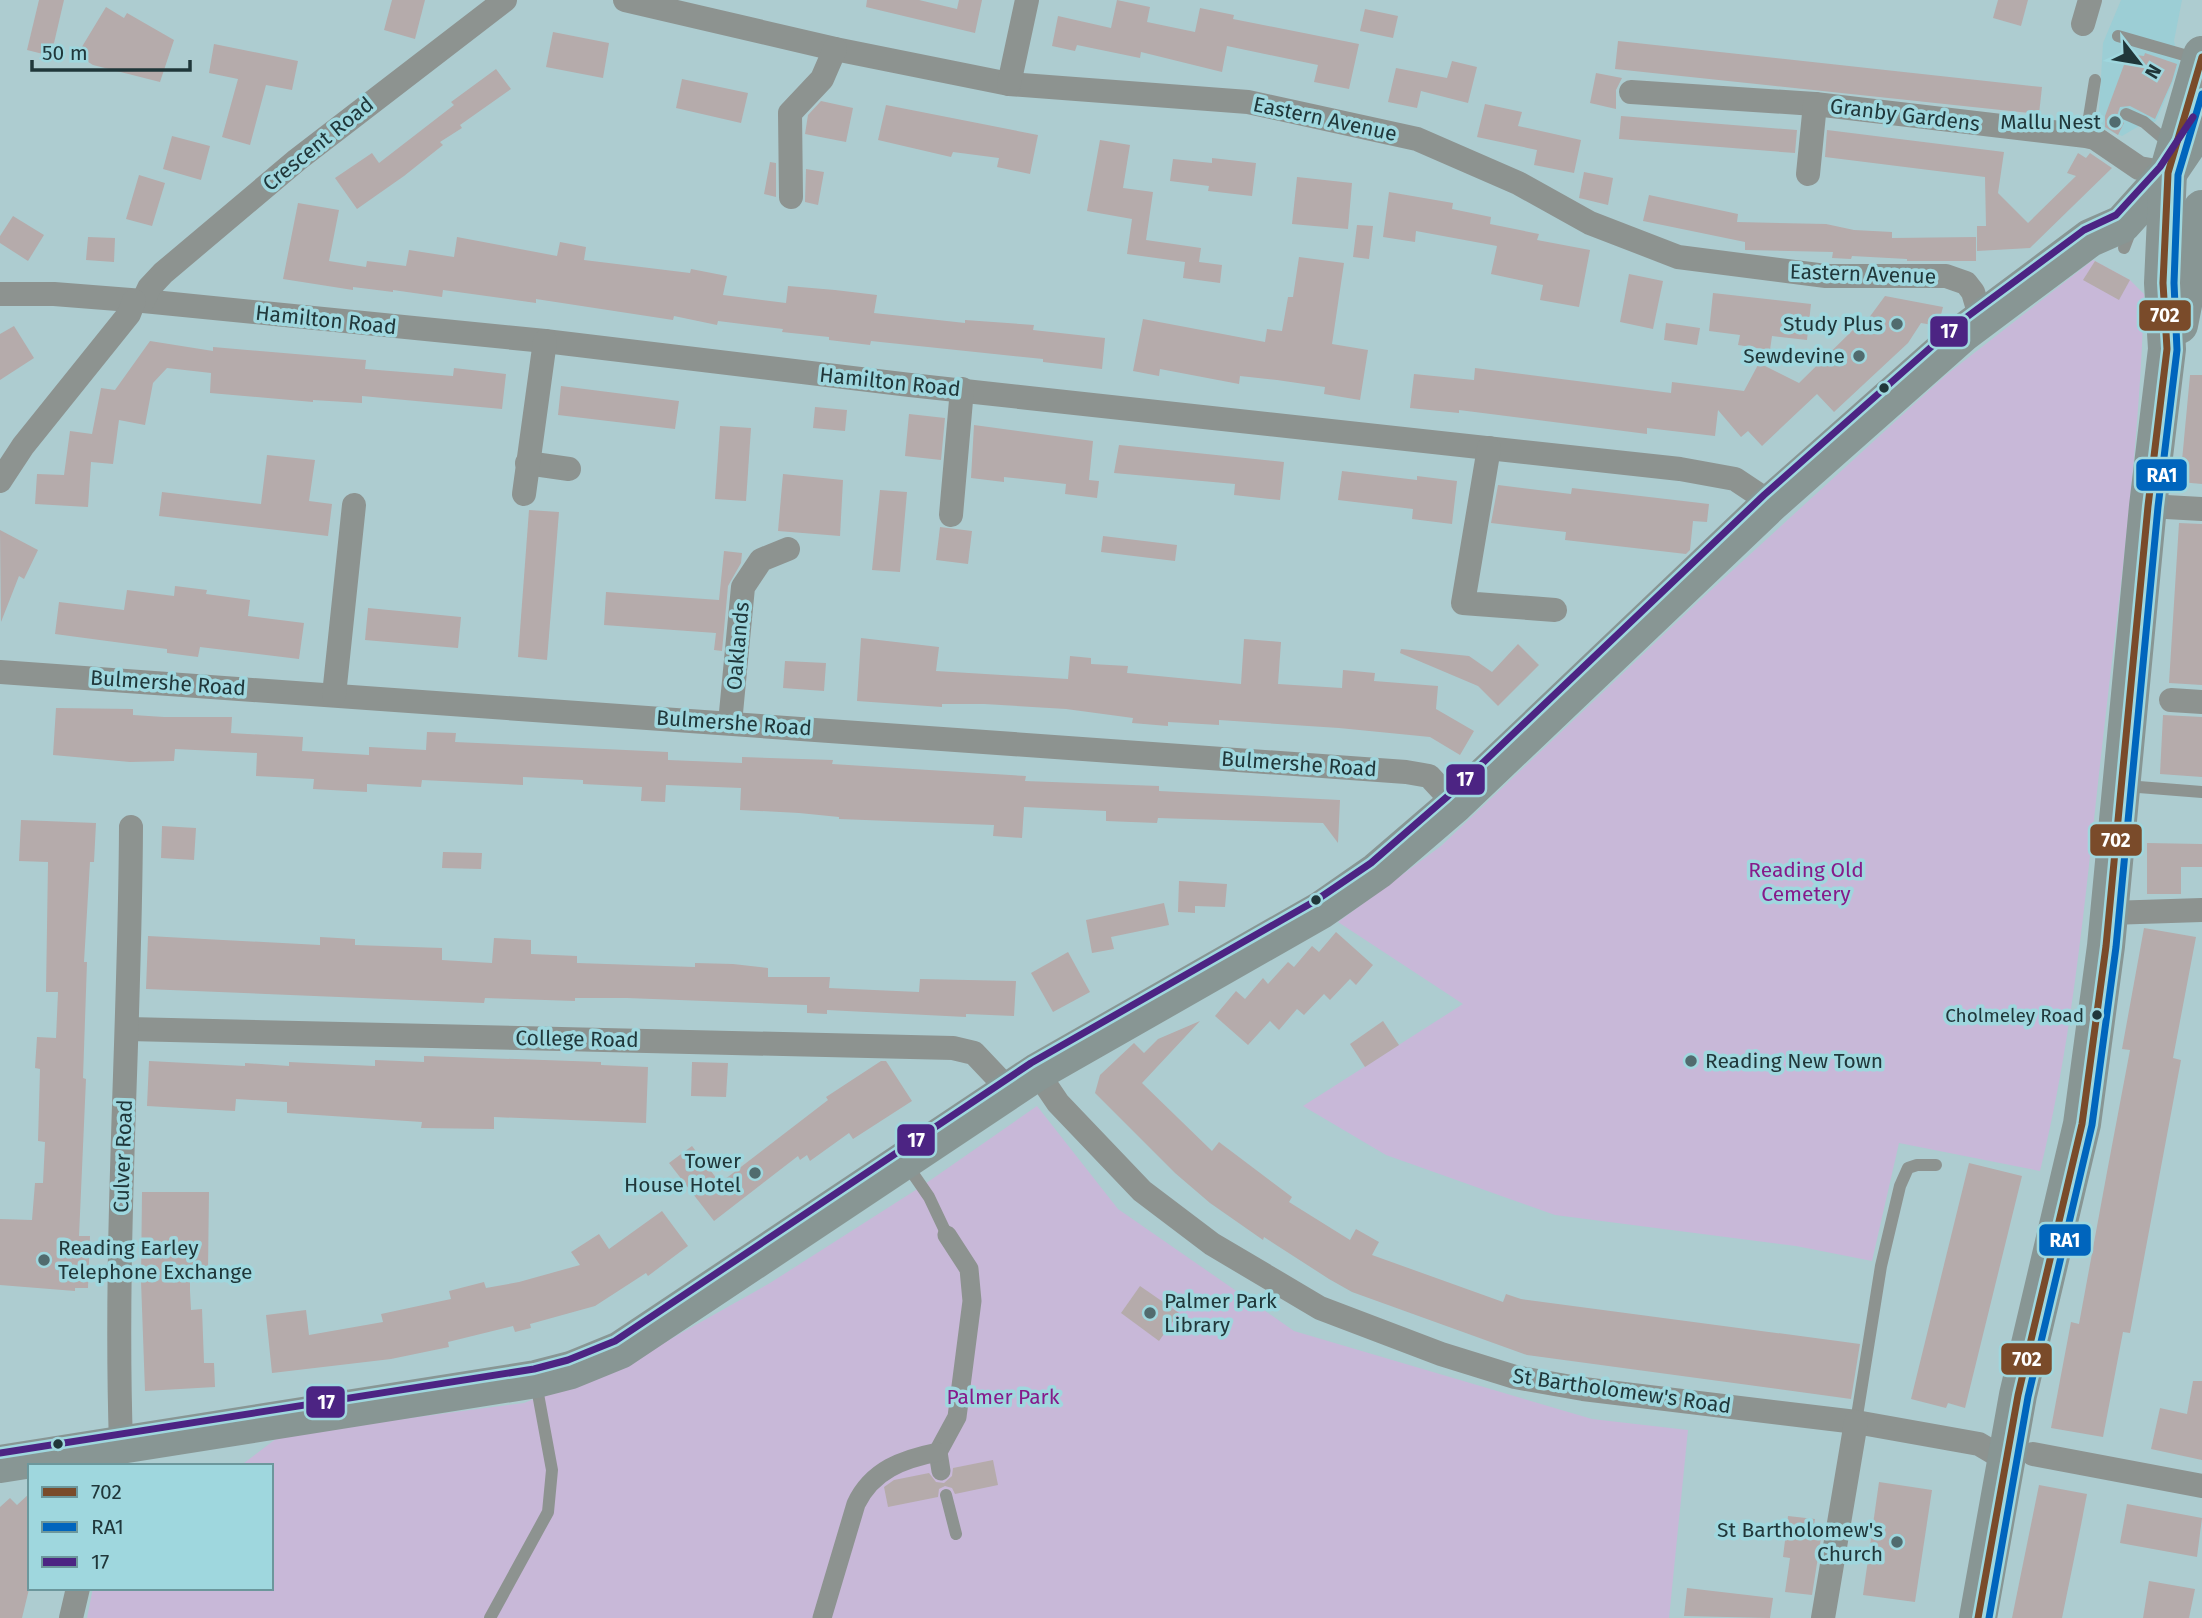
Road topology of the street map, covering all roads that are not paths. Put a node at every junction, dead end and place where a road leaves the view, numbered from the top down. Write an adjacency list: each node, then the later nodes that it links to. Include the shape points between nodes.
1 (505, 0): 22 (street, Crescent Road, via 296,160 163,273)
2 (625, 0): 7 (street, Eastern Avenue)
3 (1027, 0): 10 (street)
4 (2090, 0): 5 (street)
5 (2083, 24)
6 (2118, 36): 8 (lane)
7 (835, 49): 10 (street, Eastern Avenue); 17 (street, via 821,79 790,113)
8 (2201, 57): 15 (main road)
9 (2095, 79): 14 (lane)
10 (1009, 84): 23 (street, Eastern Avenue, via 1248,102 1417,139 1518,183 1590,223 1678,257 1826,276 1946,276 1966,283)
11 (1630, 92): 12 (street, Granby Gardens)
12 (1815, 104): 14 (street, Granby Gardens); 16 (street)
13 (2126, 114): 15 (lane)
14 (2086, 136): 15 (street, Granby Gardens)
15 (2172, 143): 19 (main road, via 2137,210); 19 (main road, via 2100,215); 20 (main road)
16 (1808, 174)
17 (791, 197)
18 (2201, 231): 25 (main road, via 2182,317)
19 (2107, 243): 20 (main road, via 2150,264); 23 (main road)
20 (2163, 283): 25 (main road)
21 (0, 294): 22 (street, Hamilton Road)
22 (138, 301): 24 (street, Hamilton Road); 30 (street, Crescent Road)
23 (1977, 306): 32 (main road)
24 (545, 341): 26 (street, Hamilton Road); 28 (street)
25 (2167, 349): 34 (main road)
26 (962, 389): 27 (street, Hamilton Road); 36 (street, via 945,482)
27 (1489, 447): 32 (street, Hamilton Road, via 1714,474 1735,479); 38 (street, via 1463,603)
28 (527, 463): 29 (street); 31 (street)
29 (569, 469)
30 (0, 481)
31 (524, 494)
32 (1771, 503): 46 (main road)
33 (354, 505): 40 (street)
34 (2148, 506): 35 (street); 44 (main road)
35 (2202, 509)
36 (951, 516)
37 (788, 549): 43 (street, Oaklands, via 761,560 743,587)
38 (1555, 610)
39 (0, 672): 40 (street, Bulmershe Road)
40 (334, 695): 43 (street, Bulmershe Road)
41 (2171, 700): 42 (street)
42 (2202, 702)
43 (730, 723): 46 (street, Bulmershe Road, via 1406,772 1429,776)
44 (2120, 786): 45 (lane); 49 (main road)
45 (2202, 792)
46 (1455, 804): 51 (main road, via 1377,871 1321,910)
47 (131, 827): 50 (street, Culver Road)
48 (2202, 909): 49 (street)
49 (2109, 913): 58 (main road, via 2082,1124 2018,1395)
50 (128, 1029): 51 (street, College Road, via 953,1048 974,1053); 57 (street, Culver Road, via 121,1221)
51 (1023, 1081): 52 (main road); 56 (street, St Bartholomew's Road, via 1058,1103 1142,1191 1212,1244 1320,1308 1515,1377)
52 (903, 1159): 54 (lane); 55 (main road, via 620,1350)
53 (1936, 1166): 56 (lane, via 1908,1168 1900,1186 1881,1266)
54 (947, 1235): 66 (street, via 969,1269 972,1301 957,1418 940,1462 880,1471 864,1487)
55 (536, 1379): 57 (main road); 65 (lane, via 552,1469 548,1512)
56 (1856, 1422): 58 (street, St Bartholomew's Road, via 1979,1444); 67 (street)
57 (103, 1453): 59 (main road)
58 (2019, 1457): 60 (street, St Bartholomew's Road); 68 (main road)
59 (0, 1464)
60 (2202, 1486)
61 (946, 1495): 62 (lane)
62 (956, 1534)
63 (78, 1590): 64 (street)
64 (71, 1618)
65 (490, 1618)
66 (822, 1618)
67 (1824, 1618)
68 (1978, 1618)

